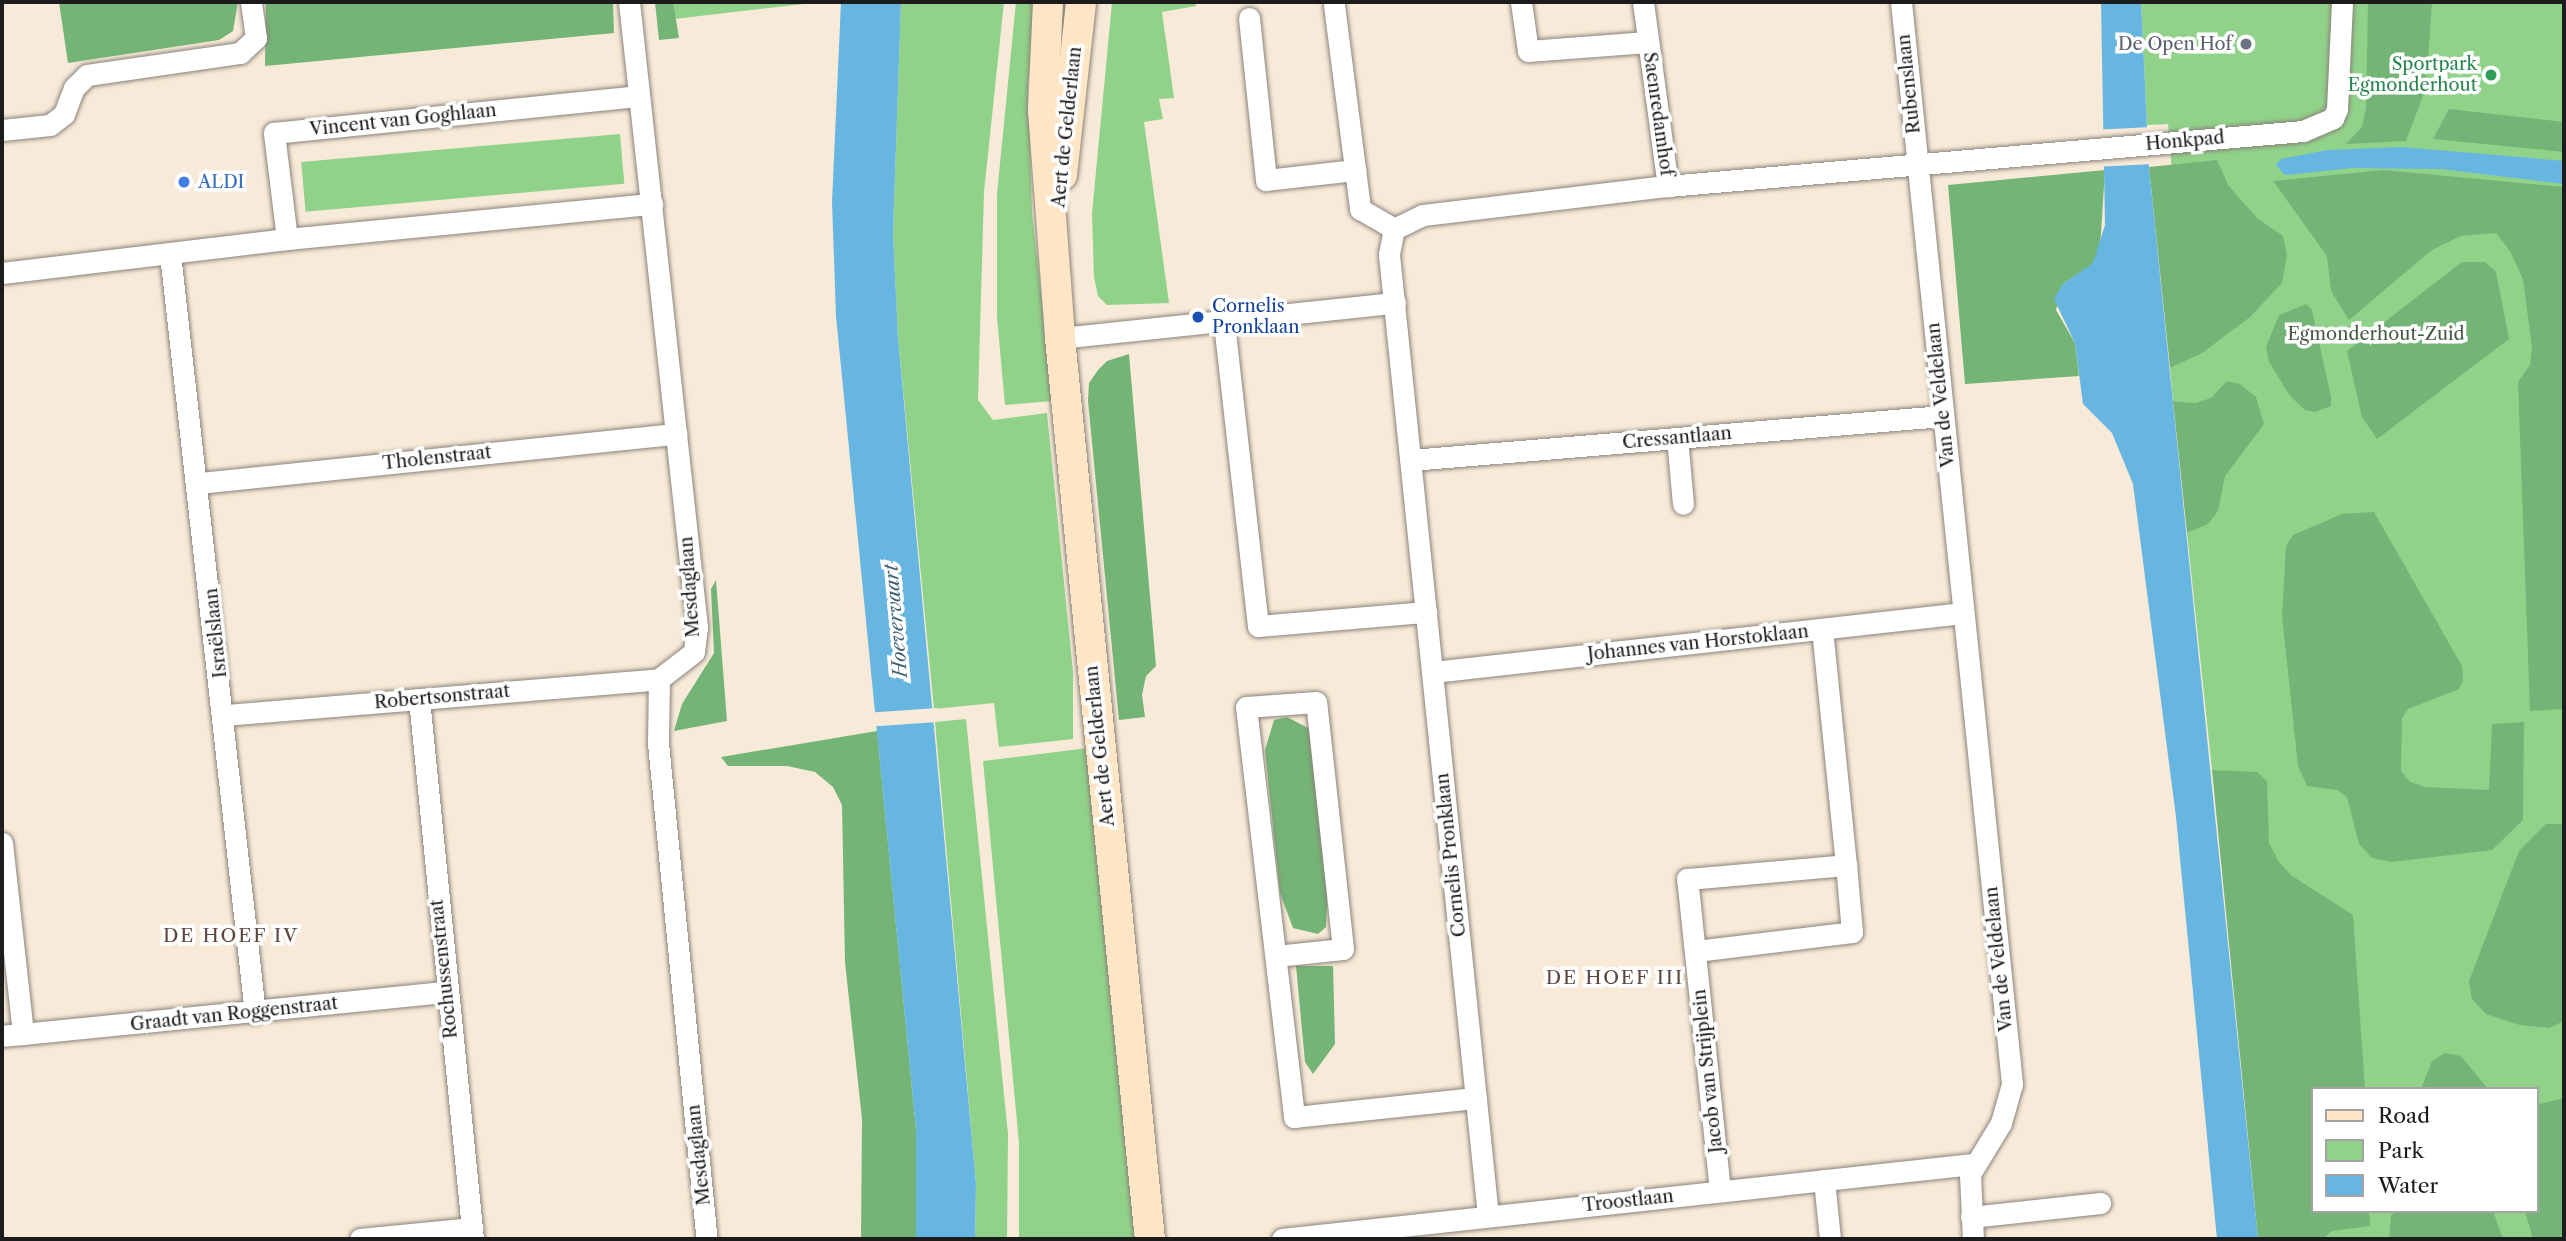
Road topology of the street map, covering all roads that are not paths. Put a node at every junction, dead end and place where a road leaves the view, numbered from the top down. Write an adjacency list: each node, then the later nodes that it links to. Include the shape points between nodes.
1 (251, 2): 13 (street, via 256,38 240,53 87,75 74,88 64,114 50,125)
2 (629, 2): 12 (street, Mesdaglaan)
3 (1048, 2): 20 (street, Aert de Gelderlaan, via 1043,110)
4 (1081, 2): 20 (street, Aert de Gelderlaan)
5 (1521, 2): 11 (street, Saenredamhof, via 1528,51)
6 (1643, 2): 11 (street, Saenredamhof)
7 (1901, 2): 14 (street, Rubenslaan)
8 (2342, 2): 14 (street, Honkpad, via 2338,101 2333,118 2304,131)
9 (1334, 5): 15 (street)
10 (1249, 18): 15 (street, via 1266,180)
11 (1648, 42): 16 (street, Saenredamhof)
12 (639, 96): 17 (street, Mesdaglaan); 19 (street, Vincent van Goghlaan, via 274,132)
13 (2, 130)
14 (1918, 167): 16 (street); 26 (street, Van de Veldelaan)
15 (1355, 170): 18 (street, via 1360,209)
16 (1668, 186): 18 (street, via 1423,215)
17 (652, 204): 19 (street); 27 (street, Mesdaglaan)
18 (1394, 229): 23 (street, via 1389,240)
19 (287, 239): 21 (street)
20 (1053, 252): 25 (street, Aert de Gelderlaan)
21 (170, 254): 22 (street); 30 (street, Israëlslaan)
22 (2, 273)
23 (1395, 303): 24 (street); 29 (street, Cornelis Pronklaan)
24 (1224, 323): 25 (street); 32 (street, via 1258,626)
25 (1060, 338): 57 (street, Aert de Gelderlaan)
26 (1943, 416): 28 (street, Cressantlaan); 33 (street, Van de Veldelaan)
27 (676, 434): 30 (street, Tholenstraat); 36 (street, Mesdaglaan, via 697,627 694,652)
28 (1677, 438): 29 (street, Cressantlaan); 31 (street)
29 (1411, 460): 32 (street, Cornelis Pronklaan)
30 (199, 482): 38 (street, Israëlslaan)
31 (1683, 504)
32 (1426, 612): 35 (street, Cornelis Pronklaan)
33 (1963, 613): 34 (street, Johannes van Horstoklaan); 47 (street, Van de Veldelaan, via 2012,1084 2001,1123)
34 (1822, 630): 35 (street, Johannes van Horstoklaan); 40 (street)
35 (1433, 672): 46 (street, Cornelis Pronklaan)
36 (659, 679): 37 (street, Robertsonstraat); 56 (street, Mesdaglaan, via 658,743)
37 (419, 699): 38 (street, Robertsonstraat); 43 (street, Rochussenstraat)
38 (225, 715): 44 (street, Israëlslaan)
39 (2, 843): 45 (street)
40 (1846, 865): 41 (street, via 1852,932); 41 (street, Jacob van Strijplein, via 1688,879)
41 (1696, 951): 49 (street, Jacob van Strijplein)
42 (1276, 956): 42 (street, via 1343,950 1316,702 1247,707); 46 (street, via 1294,1118)
43 (446, 992): 44 (street, Graadt van Roggenstraat); 54 (street, Rochussenstraat)
44 (255, 1013): 45 (street, Graadt van Roggenstraat)
45 (12, 1035)
46 (1476, 1098): 51 (street, Cornelis Pronklaan)
47 (1973, 1164): 48 (street, Troostlaan); 52 (street)
48 (1824, 1180): 49 (street, Troostlaan); 59 (street)
49 (1720, 1191): 51 (street, Troostlaan)
50 (2100, 1203): 52 (street)
51 (1488, 1216): 53 (street, Troostlaan)
52 (1971, 1217): 60 (street)
53 (1426, 1231): 58 (street, Troostlaan)
54 (473, 1233): 55 (street)
55 (360, 1239)
56 (707, 1239)
57 (1150, 1239)
58 (1282, 1239)
59 (1830, 1239)
60 (1973, 1239)

